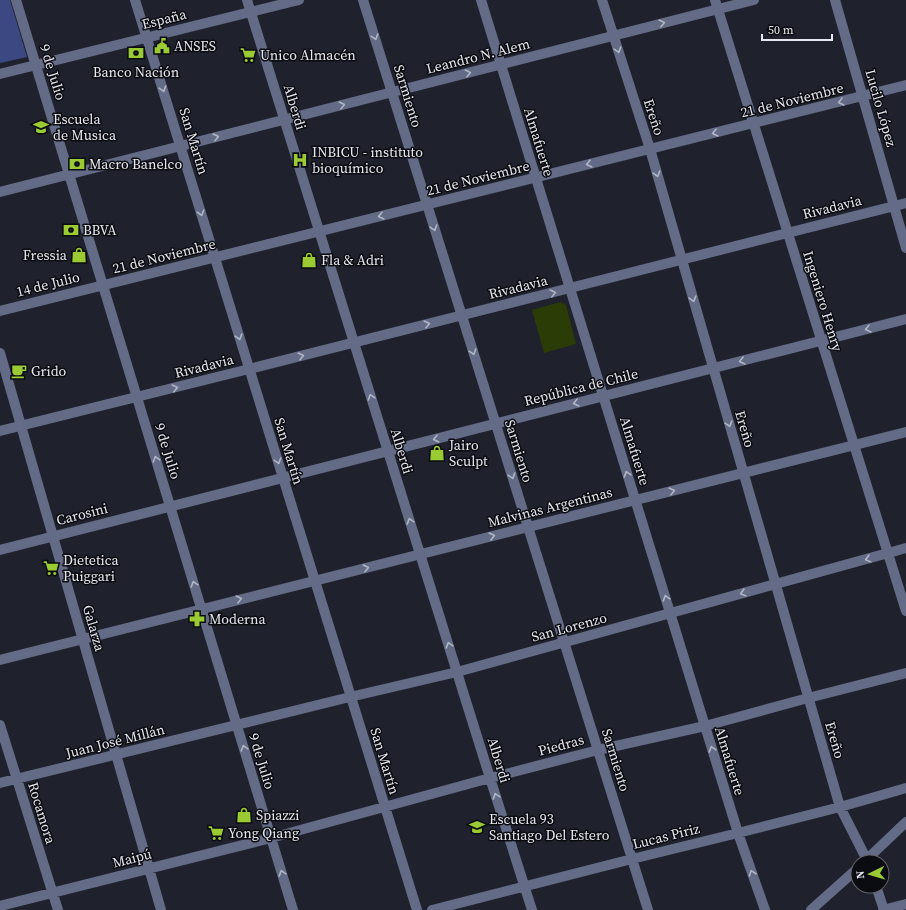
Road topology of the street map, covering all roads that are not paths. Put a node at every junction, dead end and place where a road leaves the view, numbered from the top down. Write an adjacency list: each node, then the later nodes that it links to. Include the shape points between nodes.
1 (16, 0): 15 (street, 9 de Julio)
2 (135, 0): 13 (street, San Martín)
3 (247, 0): 11 (street, Alberdi)
4 (299, 0): 11 (street, España)
5 (363, 0): 18 (street, Sarmiento, one-way to 18)
6 (481, 0): 14 (street, Almafuerte)
7 (602, 0): 12 (street, Ereño)
8 (754, 0): 10 (street, Leandro N. Alem)
9 (835, 0): 19 (street, Lucilo López)
10 (716, 5): 12 (street, Leandro N. Alem, one-way to 10); 21 (street, Ingeniero Henry)
11 (250, 12): 13 (street, España); 20 (street, Alberdi)
12 (613, 35): 14 (street, Leandro N. Alem); 23 (street, Ereño, one-way to 23)
13 (147, 38): 15 (street, España); 22 (street, San Martín, one-way to 22)
14 (501, 64): 18 (street, Leandro N. Alem, one-way to 14); 25 (street, Almafuerte)
15 (36, 65): 16 (street, España); 24 (street, 9 de Julio)
16 (0, 74)
17 (906, 85): 19 (street, 21 de Noviembre)
18 (392, 93): 20 (street, Leandro N. Alem, one-way to 18); 28 (street, Sarmiento)
19 (863, 96): 21 (street, 21 de Noviembre, one-way to 21); 29 (street, Lucilo López)
20 (284, 120): 22 (street, Leandro N. Alem, one-way to 20); 30 (street, Alberdi)
21 (753, 124): 23 (street, 21 de Noviembre, one-way to 23); 31 (street, Ingeniero Henry)
22 (180, 147): 24 (street, Leandro N. Alem); 33 (street, San Martín, one-way to 33)
23 (650, 149): 25 (street, 21 de Noviembre, one-way to 25); 34 (street, Ereño, one-way to 34)
24 (70, 174): 26 (street, Leandro N. Alem); 35 (street, 9 de Julio)
25 (536, 178): 28 (street, 21 de Noviembre); 36 (street, Almafuerte)
26 (0, 192)
27 (906, 203): 29 (street, Rivadavia)
28 (427, 205): 30 (street, 21 de Noviembre, one-way to 30); 38 (street, Sarmiento, one-way to 38)
29 (894, 206): 31 (street, Rivadavia); 32 (street, Lucilo López)
30 (319, 231): 33 (street, 21 de Noviembre); 41 (street, Alberdi)
31 (788, 233): 34 (street, Rivadavia); 40 (street, Ingeniero Henry)
32 (906, 248)
33 (215, 258): 35 (street, 21 de Noviembre); 44 (street, San Martín, one-way to 44)
34 (681, 260): 36 (street, Rivadavia); 43 (street, Ereño, one-way to 43)
35 (103, 285): 37 (street, 14 de Julio); 46 (street, 9 de Julio)
36 (570, 288): 38 (street, Rivadavia, one-way to 36); 45 (street, Almafuerte)
37 (0, 311)
38 (462, 316): 41 (street, Rivadavia, one-way to 38); 47 (street, Sarmiento, one-way to 47)
39 (906, 319): 40 (street, República de Chile, one-way to 40)
40 (821, 341): 43 (street, República de Chile, one-way to 43); 51 (street, Ingeniero Henry)
41 (354, 343): 44 (street, Rivadavia, one-way to 41); 52 (street, Alberdi, one-way to 41)
42 (0, 354): 48 (street, Galarza)
43 (713, 368): 45 (street, República de Chile); 53 (street, Ereño, one-way to 53)
44 (249, 369): 46 (street, Rivadavia, one-way to 44); 54 (street, San Martín, one-way to 54)
45 (603, 396): 47 (street, República de Chile, one-way to 47); 55 (street, Almafuerte, one-way to 45)
46 (137, 397): 48 (street, Rivadavia); 56 (street, 9 de Julio, one-way to 46)
47 (496, 424): 52 (street, República de Chile, one-way to 52); 57 (street, Sarmiento, one-way to 57)
48 (21, 426): 49 (street, Rivadavia); 58 (street, Galarza)
49 (0, 431)
50 (906, 432): 51 (street, Malvinas Argentinas)
51 (854, 445): 53 (street, Malvinas Argentinas); 61 (street, Ingeniero Henry)
52 (388, 451): 54 (street, República de Chile); 62 (street, Alberdi, one-way to 52)
53 (743, 473): 55 (street, Malvinas Argentinas, one-way to 53); 64 (street, Ereño)
54 (283, 478): 56 (street, República de Chile); 63 (street, San Martín)
55 (635, 500): 57 (street, Malvinas Argentinas); 67 (street, Almafuerte, one-way to 55)
56 (170, 506): 58 (street, Carosini); 65 (street, 9 de Julio, one-way to 56)
57 (528, 527): 62 (street, Malvinas Argentinas, one-way to 57); 69 (street, Sarmiento)
58 (53, 536): 60 (street, Carosini); 68 (street, Galarza)
59 (906, 548): 61 (street, San Lorenzo)
60 (0, 550)
61 (888, 553): 64 (street, San Lorenzo, one-way to 64); 66 (street, Ingeniero Henry)
62 (420, 554): 63 (street, Malvinas Argentinas, one-way to 62); 71 (street, Alberdi, one-way to 62)
63 (315, 581): 65 (street, Malvinas Argentinas, one-way to 63); 73 (street, San Martín)
64 (775, 584): 67 (street, San Lorenzo, one-way to 67); 74 (street, Ereño)
65 (202, 609): 68 (street, Malvinas Argentinas); 76 (street, 9 de Julio)
66 (906, 611)
67 (670, 613): 69 (street, San Lorenzo); 77 (street, Almafuerte)
68 (83, 639): 70 (street, Malvinas Argentinas); 79 (street, Galarza)
69 (564, 643): 71 (street, San Lorenzo); 78 (street, Sarmiento)
70 (0, 660)
71 (457, 672): 73 (street, San Lorenzo); 80 (street, Alberdi)
72 (906, 673): 74 (street, Piedras)
73 (350, 697): 76 (street, San Lorenzo); 84 (street, San Martín)
74 (808, 698): 77 (street, Piedras); 85 (street, Ereño)
75 (0, 725): 81 (street, Rocamora)
76 (237, 725): 79 (street, Juan José Millán); 88 (street, 9 de Julio, one-way to 76)
77 (705, 726): 78 (street, Piedras); 87 (street, Almafuerte, one-way to 77)
78 (598, 750): 80 (street, Piedras); 91 (street, Sarmiento)
79 (116, 755): 81 (street, Juan José Millán); 92 (street, Galarza)
80 (490, 778): 84 (street, Piedras); 94 (street, Alberdi, one-way to 80)
81 (17, 779): 82 (street, Juan José Millán); 95 (street, Rocamora)
82 (0, 784)
83 (906, 788): 85 (street, Lucas Piriz)
84 (384, 806): 88 (street, Piedras); 102 (street, San Martín)
85 (840, 807): 87 (street, Lucas Piriz); 89 (street, Ereño)
86 (906, 822): 90 (street)
87 (738, 833): 91 (street, Lucas Piriz); 106 (street, Almafuerte, one-way to 87)
88 (271, 838): 92 (street, Maipú); 101 (street, 9 de Julio, one-way to 88)
89 (863, 854)
90 (873, 854)
91 (632, 859): 94 (street, Lucas Piriz); 105 (street, Sarmiento)
92 (149, 869): 95 (street, Maipú); 100 (street, Galarza)
93 (850, 875): 107 (street)
94 (525, 886): 103 (street, Lucas Piriz); 104 (street, Alberdi)
95 (53, 893): 98 (street, Maipú); 99 (street, Rocamora)
96 (879, 894): 108 (street)
97 (906, 904): 108 (street)
98 (0, 906)
99 (58, 910)
100 (161, 910)
101 (293, 910)
102 (417, 910)
103 (432, 910)
104 (532, 910)
105 (648, 910)
106 (765, 910)
107 (811, 910)
108 (884, 910)

